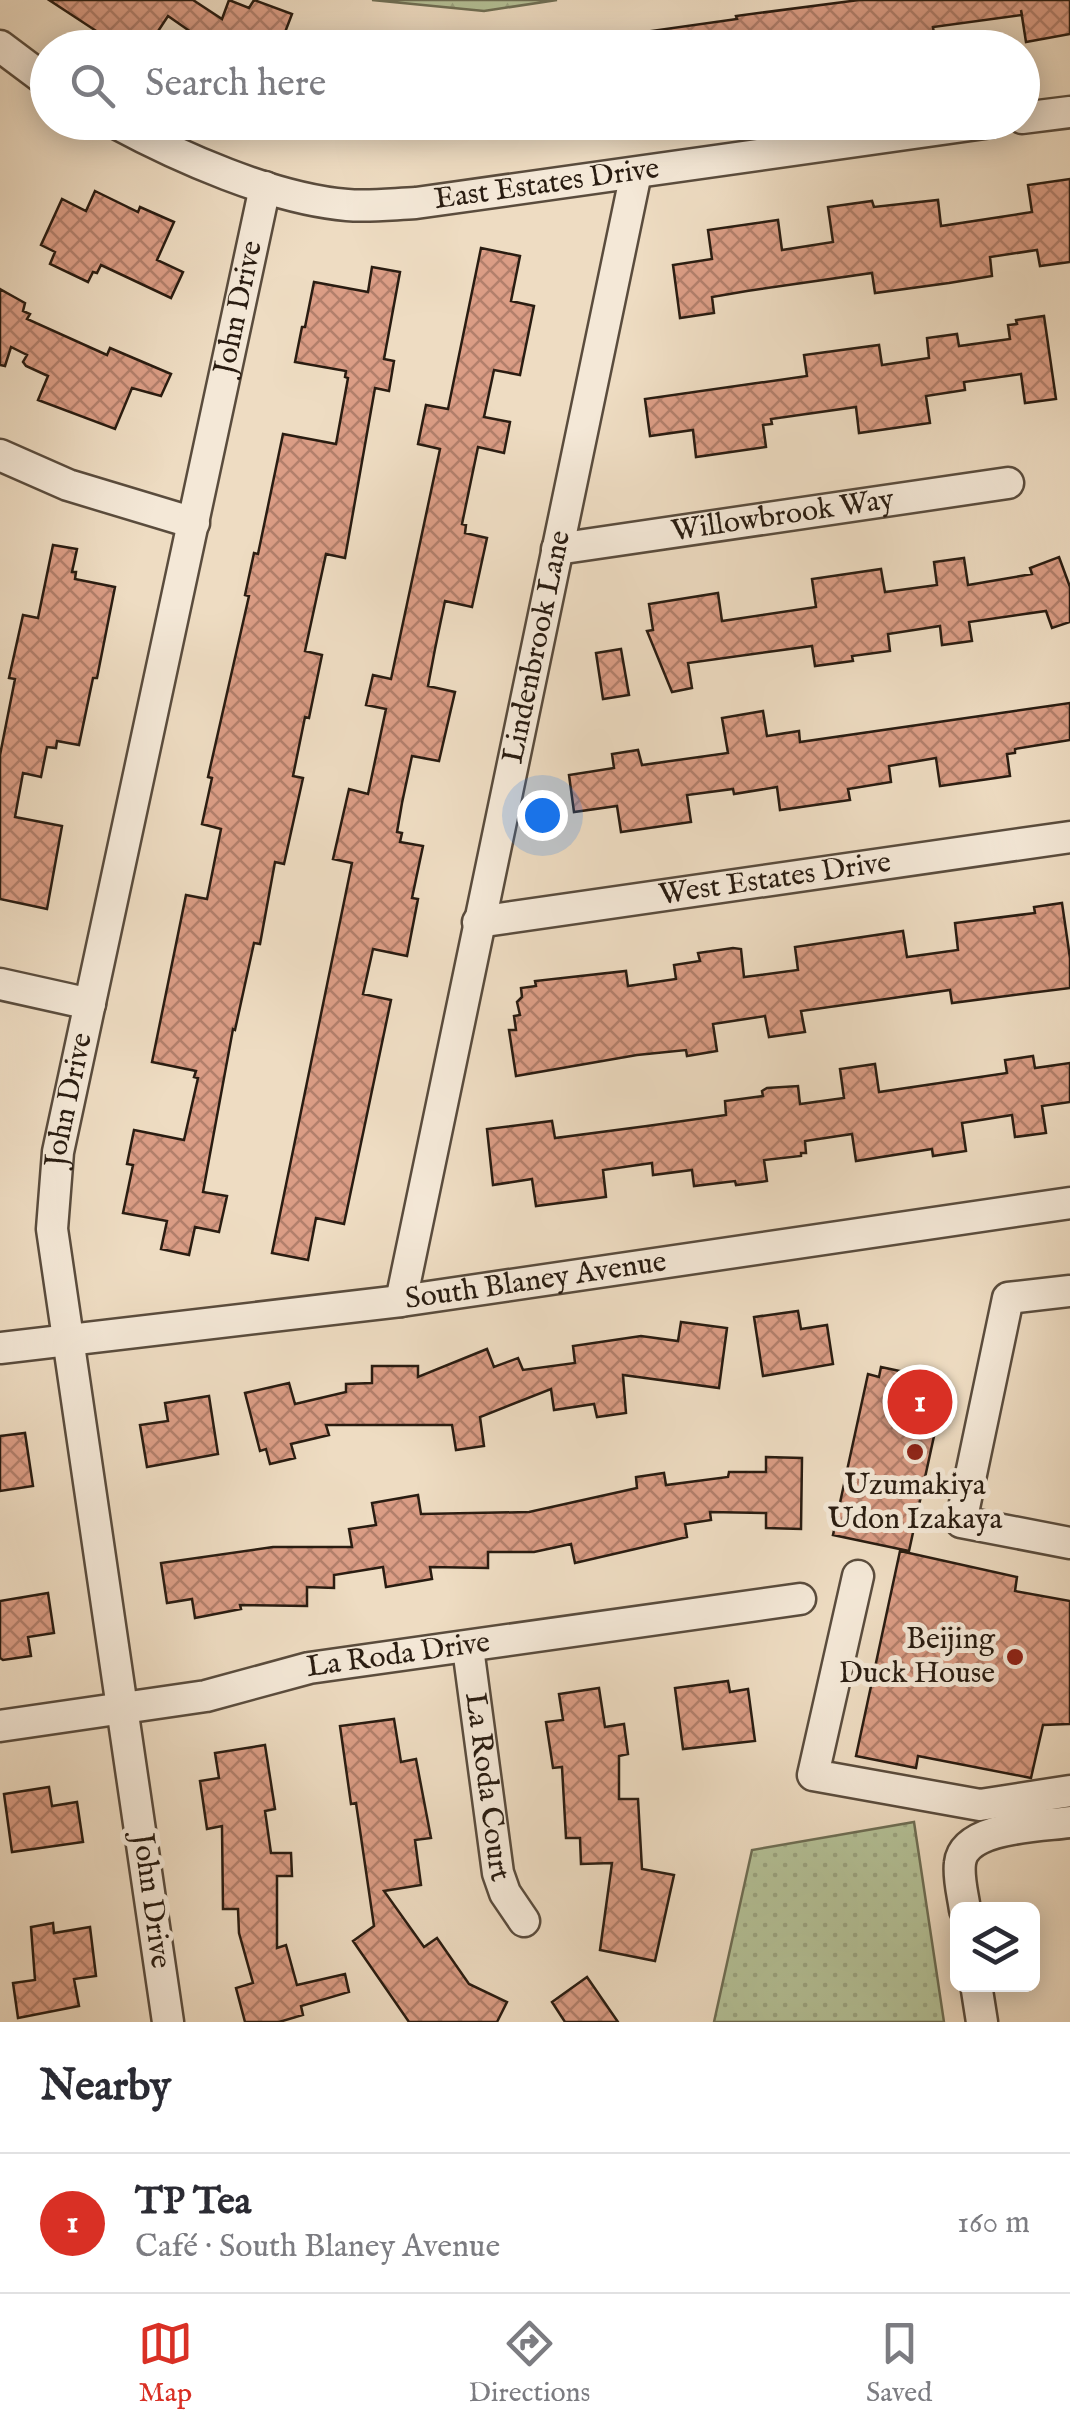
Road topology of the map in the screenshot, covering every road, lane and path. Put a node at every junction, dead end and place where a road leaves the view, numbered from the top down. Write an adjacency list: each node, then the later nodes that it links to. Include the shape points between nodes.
1 (0, 46): 2 (street)
2 (30, 68)
3 (1070, 112): 4 (street)
4 (1040, 116)
5 (147, 140): 8 (street, East Estates Drive)
6 (864, 140): 7 (street, East Estates Drive)
7 (636, 172): 8 (street, East Estates Drive, via 416,204 345,205); 12 (street, Lindenbrook Lane)
8 (265, 188): 11 (street, John Drive)
9 (0, 455): 11 (street, via 68,485)
10 (1008, 483): 12 (street, Willowbrook Way)
11 (194, 523): 16 (street, John Drive)
12 (557, 549): 14 (street, Lindenbrook Lane)
13 (1070, 838): 14 (street, West Estates Drive)
14 (478, 922): 19 (street, Lindenbrook Lane)
15 (0, 984): 16 (street)
16 (90, 1004): 20 (street, John Drive, via 52,1203)
17 (1070, 1203): 19 (street, South Blaney Avenue)
18 (1070, 1291): 22 (street, via 1008,1298 961,1522)
19 (401, 1300): 20 (street, South Blaney Avenue)
20 (69, 1340): 21 (street, South Blaney Avenue); 26 (street, John Drive)
21 (0, 1348)
22 (1070, 1543)
23 (858, 1576): 28 (street, via 813,1775 980,1805)
24 (800, 1599): 25 (street, La Roda Drive)
25 (468, 1648): 26 (street, La Roda Drive, via 308,1668 206,1696); 31 (street, La Roda Court, via 498,1873)
26 (124, 1709): 27 (street, La Roda Drive); 33 (street, John Drive)
27 (0, 1726)
28 (1070, 1792)
29 (1070, 1822): 30 (street, via 980,1836 960,1860)
30 (964, 1902)
31 (524, 1921)
32 (977, 1992): 34 (street)
33 (168, 2022)
34 (982, 2022)

